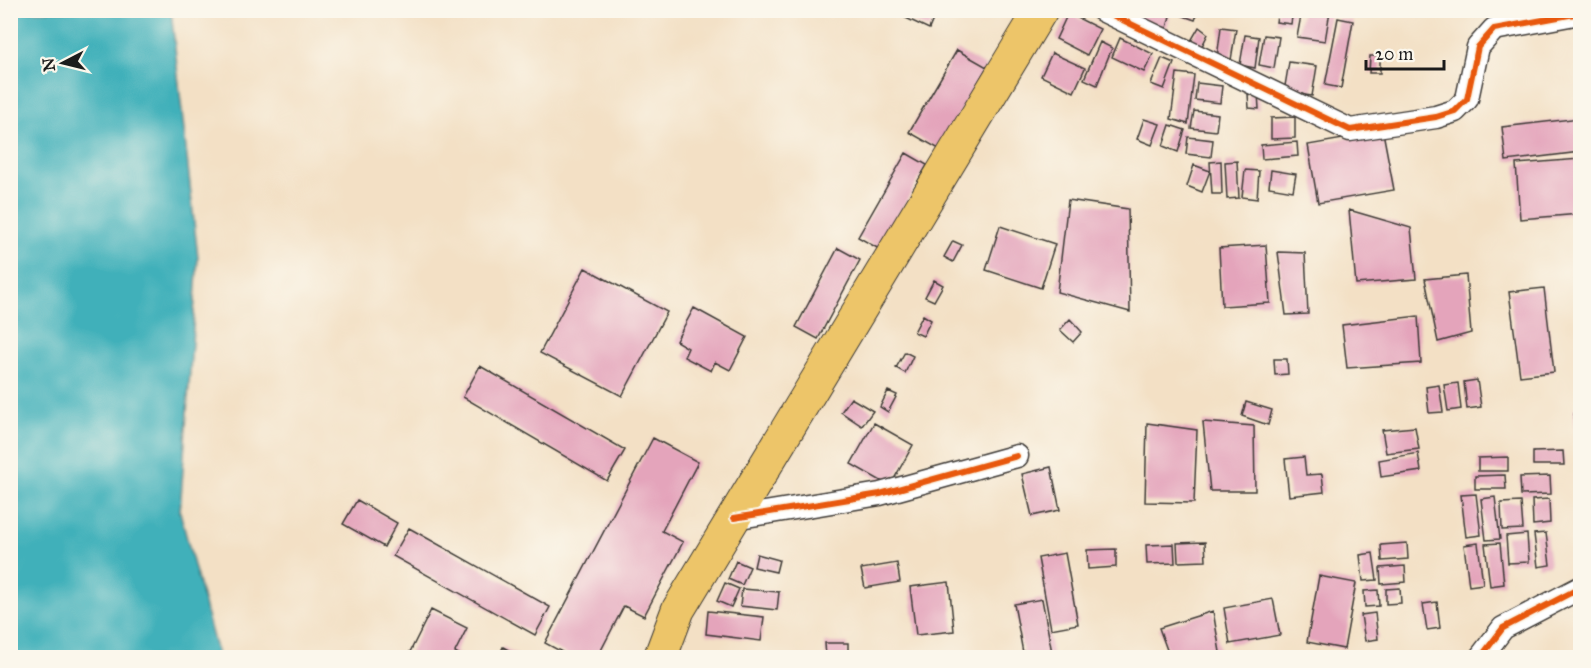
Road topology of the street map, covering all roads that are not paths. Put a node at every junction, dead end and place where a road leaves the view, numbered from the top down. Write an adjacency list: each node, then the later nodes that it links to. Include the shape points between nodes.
1 (1041, 10): 5 (main road)
2 (1102, 10): 3 (street, via 1350,130 1455,111 1467,99 1478,47 1494,29)
3 (1581, 13)
4 (1017, 456): 5 (street, via 880,494)
5 (734, 518): 7 (main road, via 678,610)
6 (1581, 588): 8 (street, via 1503,628)
7 (660, 657)
8 (1480, 657)

